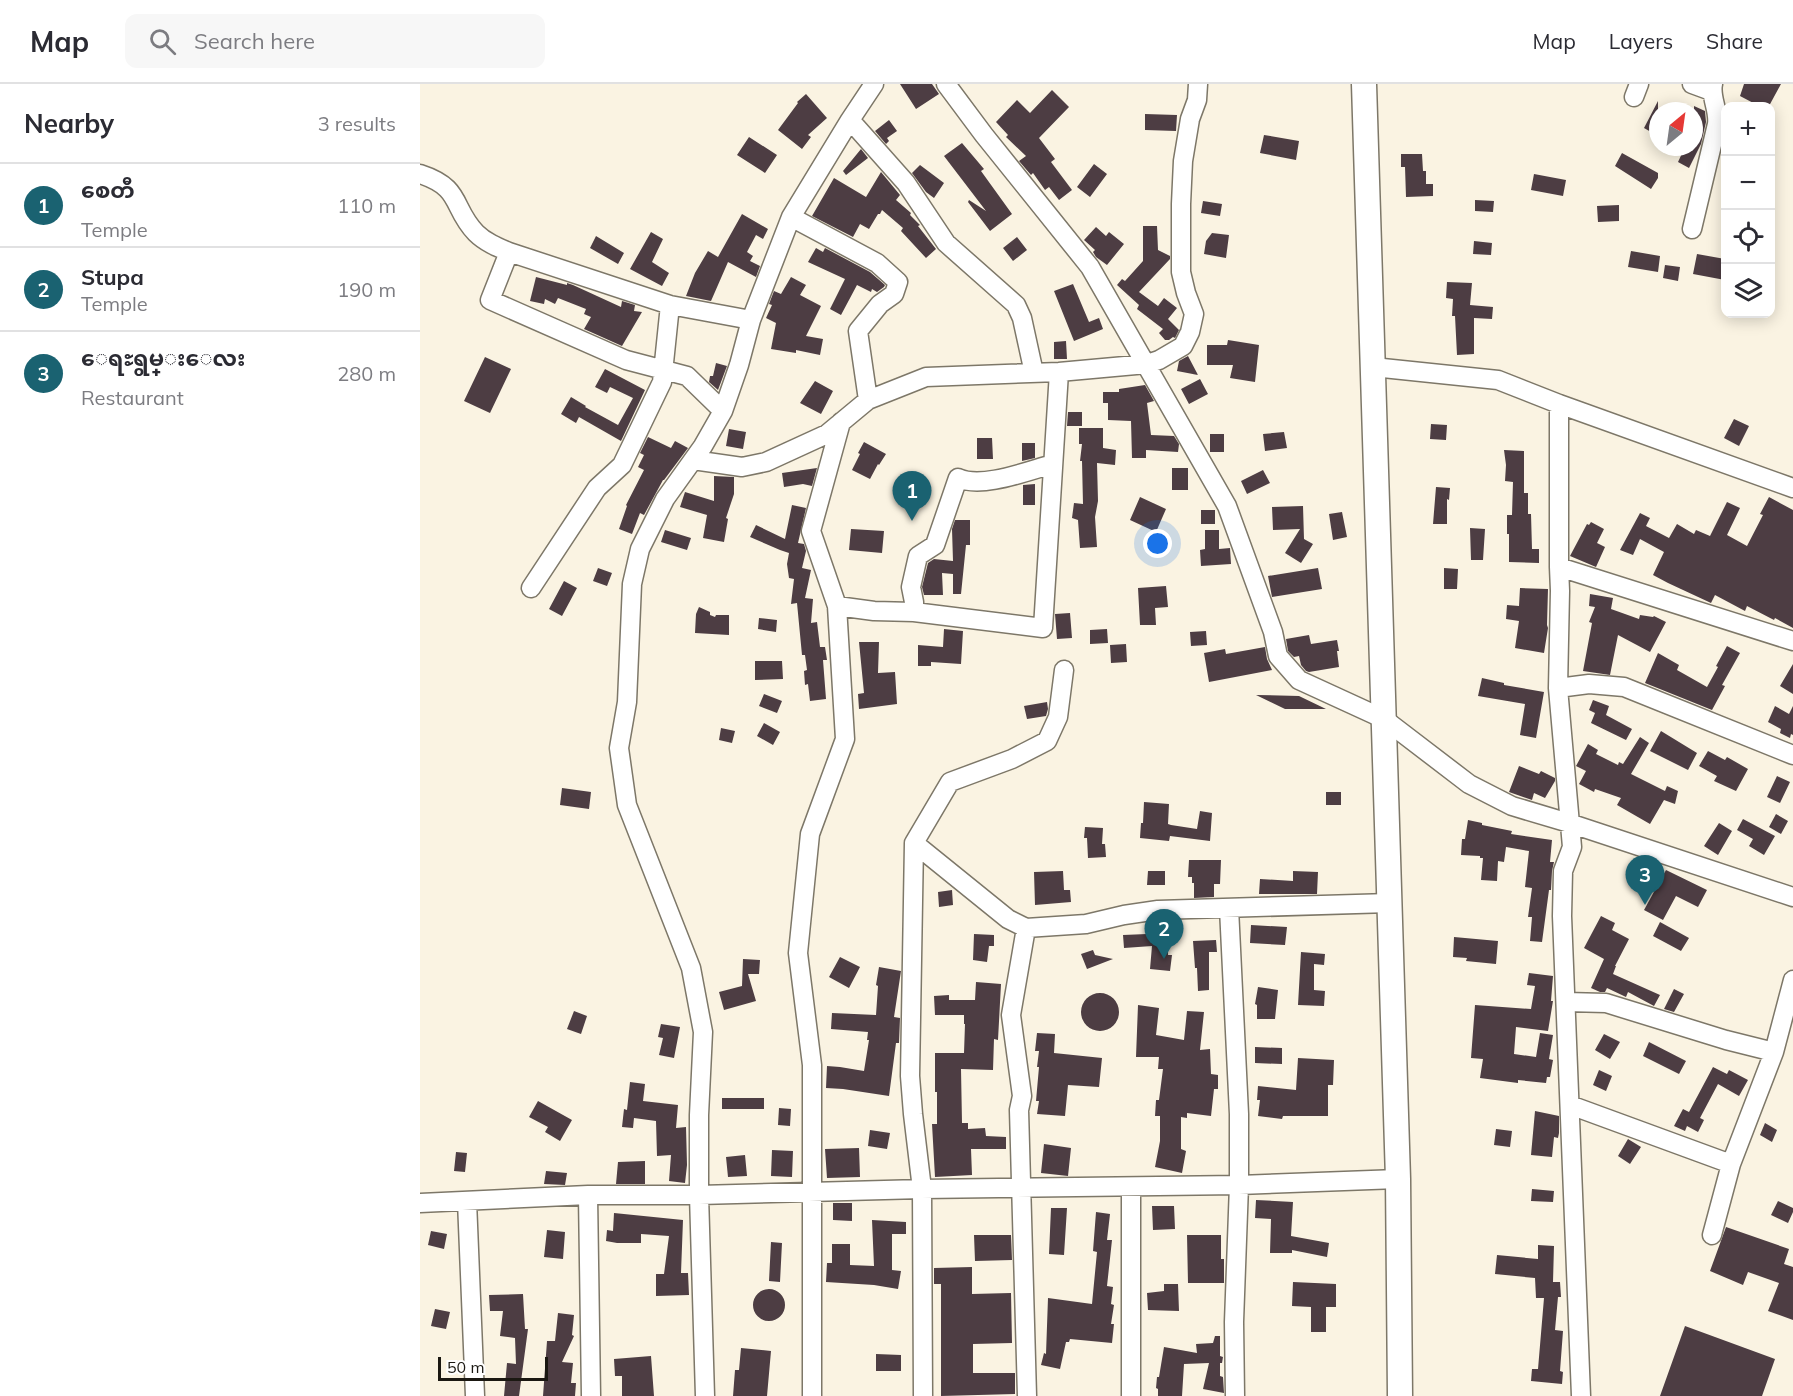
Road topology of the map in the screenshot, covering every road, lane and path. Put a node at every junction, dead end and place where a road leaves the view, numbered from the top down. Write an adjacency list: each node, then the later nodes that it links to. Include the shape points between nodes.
1 (874, 84): 7 (street)
2 (946, 84): 14 (street, via 1090,267)
3 (1198, 84): 14 (street, via 1183,161 1180,204 1181,272 1194,314 1183,346)
4 (1364, 84): 15 (main road)
5 (1692, 84): 6 (street)
6 (1712, 88): 10 (street, via 1718,118)
7 (850, 120): 9 (street); 18 (street, via 906,183 946,243 1016,305)
8 (420, 174): 11 (street, via 450,190 475,232)
9 (791, 217): 13 (street); 19 (street, via 877,263 898,282 894,294 880,304 858,332)
10 (1692, 229)
11 (508, 252): 12 (street); 16 (street, via 490,300 626,360)
12 (670, 305): 13 (street); 16 (street)
13 (751, 320): 21 (street)
14 (1147, 364): 17 (street); 33 (street, via 1227,506 1278,656 1299,680)
15 (1373, 367): 20 (street, via 1498,380); 33 (main road)
16 (664, 370): 21 (street, via 687,376); 27 (street, via 662,382 622,465 597,488)
17 (1059, 372): 18 (street); 24 (street)
18 (1034, 373): 19 (street, via 926,377)
19 (868, 400): 22 (street)
20 (1559, 404): 25 (street); 26 (street)
21 (723, 411): 23 (street)
22 (841, 422): 23 (street, via 826,434 766,462 742,467); 28 (street, via 811,531)
23 (693, 460): 53 (street, via 665,499 640,549 632,584 627,702 619,748 627,805 691,968 703,1032)
24 (1053, 464): 29 (street, via 975,483 958,478 934,545 918,556 911,587); 29 (street, via 1043,628)
25 (1793, 488)
26 (1559, 567): 30 (street); 32 (street)
27 (531, 588)
28 (837, 606): 29 (street); 51 (street, via 845,739 810,834 798,953 812,1065)
29 (914, 612)
30 (1793, 641)
31 (1064, 670): 36 (street, via 1058,717 1047,741 950,782)
32 (1558, 688): 34 (street, via 1589,684 1623,687); 35 (street)
33 (1384, 719): 35 (street, via 1469,784 1512,806); 38 (main road)
34 (1793, 755)
35 (1569, 823): 37 (street); 42 (street, via 1572,847 1563,871 1562,916)
36 (914, 843): 40 (street, via 1008,919); 49 (street, via 910,1076)
37 (1793, 897)
38 (1390, 903): 39 (street); 46 (main road)
39 (1229, 908): 40 (street, via 1158,910 1086,924); 47 (street)
40 (1026, 928): 50 (street, via 1011,1015 1022,1096)
41 (1793, 980): 43 (street)
42 (1566, 1002): 43 (street, via 1606,1003); 44 (street)
43 (1774, 1052): 45 (street)
44 (1570, 1105): 45 (street); 66 (street)
45 (1731, 1164): 56 (street)
46 (1398, 1179): 47 (street); 65 (main road)
47 (1239, 1185): 48 (street); 64 (street, via 1234,1322)
48 (1131, 1187): 50 (street); 63 (street)
49 (922, 1189): 50 (street); 51 (street); 61 (street)
50 (1022, 1189): 62 (street)
51 (813, 1192): 53 (street); 60 (street)
52 (588, 1195): 53 (street); 54 (street); 58 (street)
53 (699, 1195): 59 (street)
54 (466, 1201): 55 (street); 57 (street)
55 (420, 1203)
56 (1712, 1234)
57 (475, 1396)
58 (591, 1396)
59 (705, 1396)
60 (812, 1396)
61 (923, 1396)
62 (1027, 1396)
63 (1131, 1396)
64 (1236, 1396)
65 (1400, 1396)
66 (1581, 1396)

